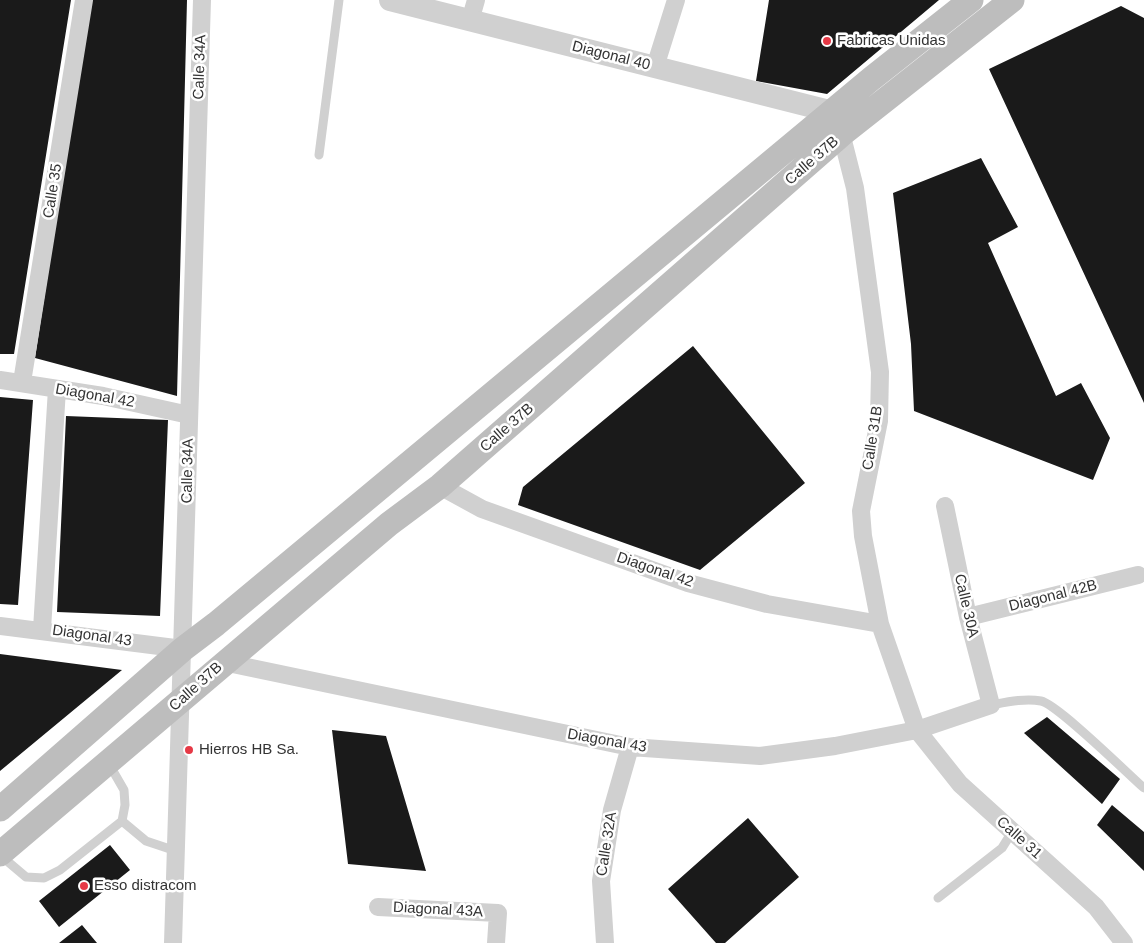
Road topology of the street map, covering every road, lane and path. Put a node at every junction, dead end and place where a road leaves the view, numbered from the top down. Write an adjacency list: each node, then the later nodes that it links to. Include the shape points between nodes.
1 (84, 0): 13 (street, Calle 35)
2 (202, 0): 15 (street, Calle 34A)
3 (339, 0): 11 (lane)
4 (390, 0): 8 (street, Diagonal 40)
5 (676, 0): 9 (street)
6 (971, 0): 10 (main road, Calle 37B)
7 (1012, 0): 10 (main road, Calle 37B)
8 (473, 10): 9 (street, Diagonal 40)
9 (655, 67): 10 (street, Diagonal 40)
10 (838, 123): 16 (main road, Calle 37B); 20 (street, Calle 31B, via 855,188 880,372 879,421 861,511); 23 (main road, Calle 37B)
11 (319, 155)
12 (0, 380): 13 (street, Diagonal 42)
13 (22, 382): 14 (street, Diagonal 42)
14 (57, 389): 15 (street, Diagonal 42); 22 (street)
15 (189, 415): 23 (street, Calle 34A)
16 (440, 486): 20 (street, Diagonal 42, via 482,509 688,582 767,604); 24 (main road, Calle 37B, via 389,524)
17 (945, 506): 19 (street, Calle 30A)
18 (1138, 575): 19 (street, Diagonal 42B)
19 (968, 617): 26 (street, Calle 30A)
20 (880, 624): 27 (street, Calle 31B)
21 (0, 626): 22 (street, Diagonal 43)
22 (42, 629): 23 (street, Diagonal 43)
23 (183, 649): 25 (street, Calle 34A); 31 (main road, Calle 37B)
24 (223, 662): 25 (main road, Calle 37B); 28 (street, Diagonal 43)
25 (180, 702): 29 (main road, Calle 37B); 34 (street, Calle 34A)
26 (991, 705): 27 (street, Diagonal 43); 30 (lane, via 1042,701 1060,713)
27 (917, 730): 28 (street, Diagonal 43, via 760,756); 33 (street, Calle 31, via 960,784)
28 (630, 747): 40 (street, Calle 32A, via 612,810 601,881)
29 (109, 762): 32 (lane, via 124,790 126,804); 35 (main road, Calle 37B)
30 (1144, 788)
31 (0, 809)
32 (122, 821): 34 (lane, via 146,841); 35 (lane, via 60,870 44,878 26,877)
33 (1012, 832): 36 (lane, via 1002,848); 41 (street, Calle 31, via 1096,907)
34 (176, 851): 38 (street, Calle 34A)
35 (0, 854)
36 (938, 898)
37 (378, 907): 39 (street, Diagonal 43A, via 498,912)
38 (173, 943)
39 (496, 943)
40 (605, 943)
41 (1124, 943)

